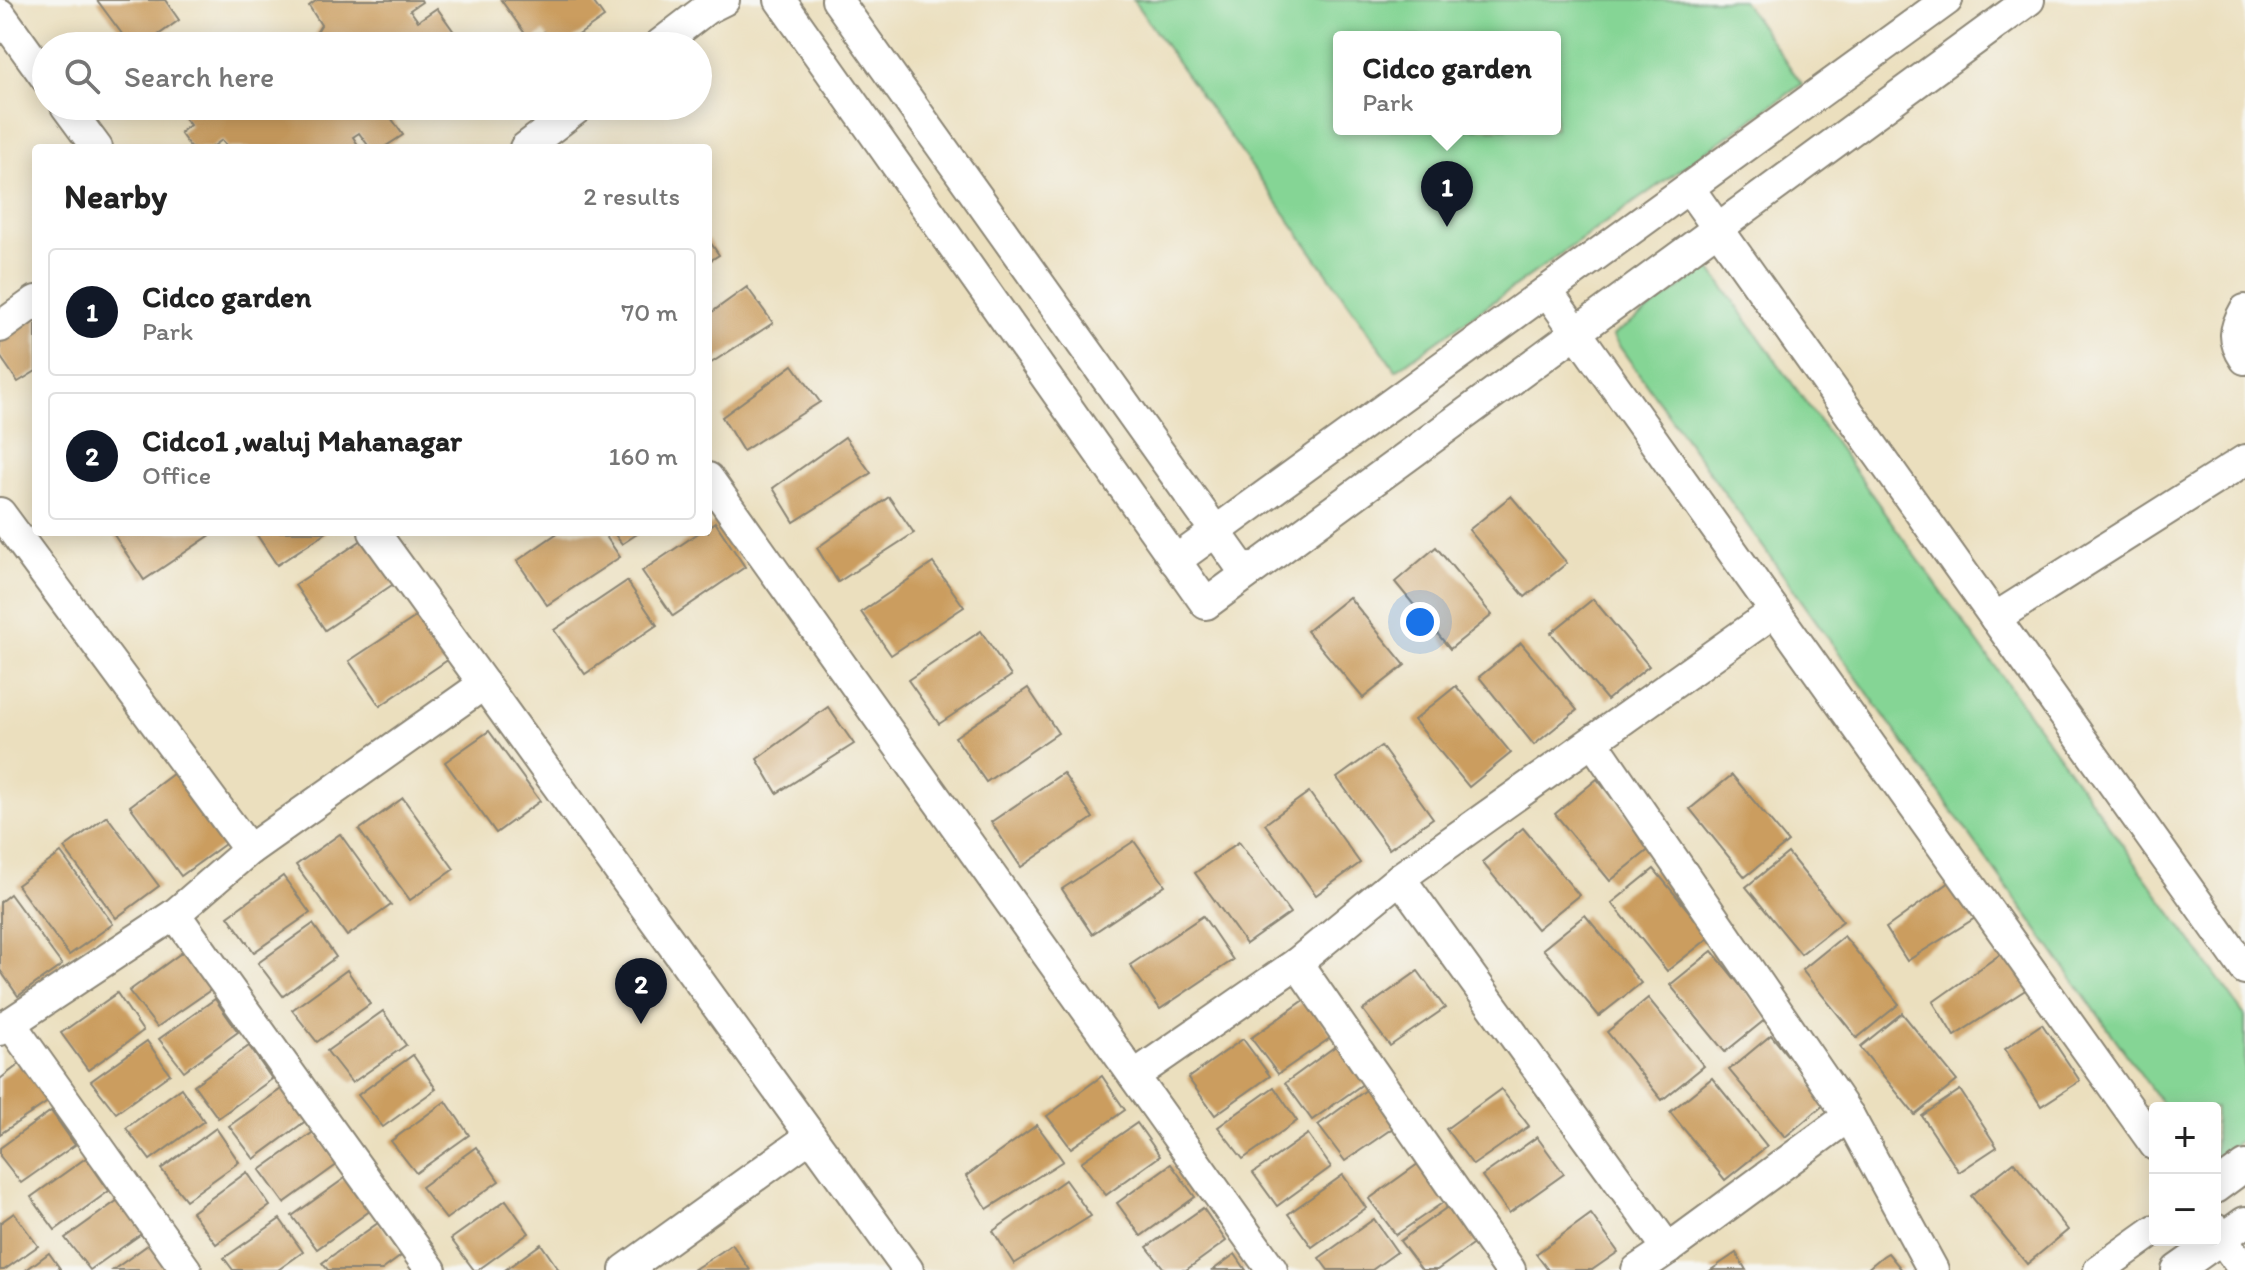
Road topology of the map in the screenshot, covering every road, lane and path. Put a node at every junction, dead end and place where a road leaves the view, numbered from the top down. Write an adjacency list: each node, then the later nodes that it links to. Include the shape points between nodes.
1 (724, 0): 8 (street)
2 (820, 0): 6 (street)
3 (837, 0): 25 (street)
4 (1947, 0): 14 (street)
5 (2029, 0): 15 (street)
6 (787, 10): 27 (street)
7 (0, 14): 9 (street)
8 (676, 32)
9 (32, 59)
10 (76, 120): 12 (street)
11 (562, 120): 13 (street)
12 (94, 144)
13 (530, 144)
14 (1689, 188): 15 (street); 16 (street)
15 (1718, 229): 20 (street); 30 (street)
16 (1547, 291): 20 (street); 25 (street)
17 (32, 304): 19 (street)
18 (2245, 310): 21 (street, via 2235,326)
19 (0, 327)
20 (1575, 332): 28 (street); 29 (street)
21 (2245, 359)
22 (2245, 460): 30 (street)
23 (712, 484): 39 (street)
24 (0, 513): 33 (street)
25 (1216, 531): 27 (street); 28 (street)
26 (377, 536): 31 (street)
27 (1175, 561): 28 (street, via 1206,604)
28 (1246, 574)
29 (1774, 612): 32 (street); 42 (street)
30 (1995, 618): 37 (street)
31 (484, 684): 33 (street); 41 (street)
32 (1593, 742): 34 (street); 40 (street)
33 (249, 850): 35 (street)
34 (1400, 878): 36 (street); 47 (street)
35 (175, 914): 38 (street); 49 (street)
36 (1297, 963): 39 (street); 53 (street)
37 (2245, 969)
38 (5, 1027): 48 (street)
39 (1134, 1076): 52 (street)
40 (1849, 1116): 47 (street); 55 (street)
41 (811, 1136): 50 (street); 51 (street)
42 (2149, 1137)
43 (2245, 1166): 44 (street)
44 (2221, 1184)
45 (2227, 1230): 57 (street); 58 (street)
46 (2149, 1234): 56 (street)
47 (1668, 1249): 54 (street)
48 (186, 1270)
49 (431, 1270)
50 (625, 1270)
51 (908, 1270)
52 (1272, 1270)
53 (1510, 1270)
54 (1637, 1270)
55 (1933, 1270)
56 (2099, 1270)
57 (2177, 1270)
58 (2244, 1270)

